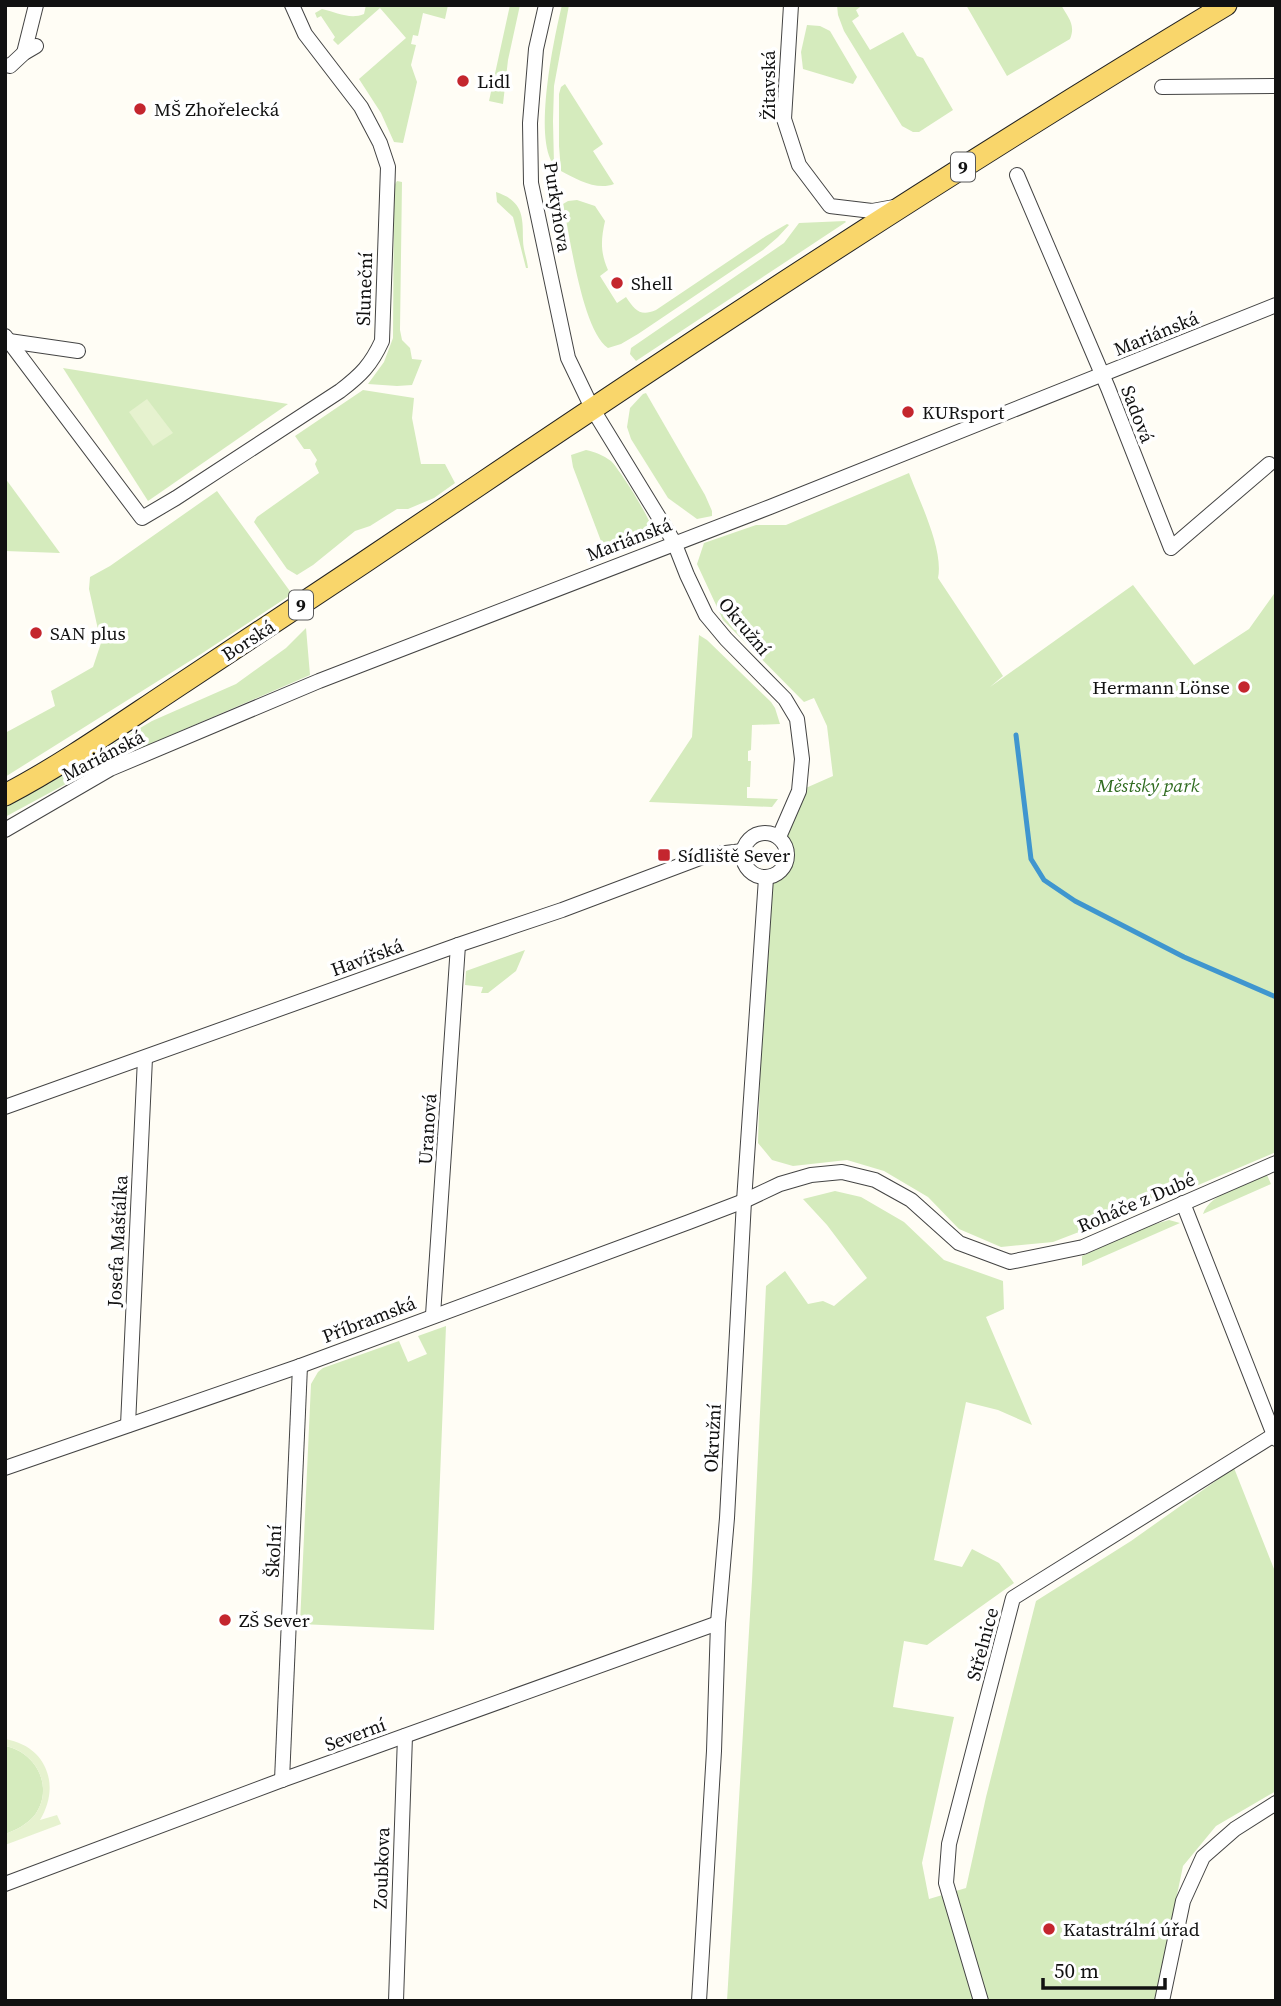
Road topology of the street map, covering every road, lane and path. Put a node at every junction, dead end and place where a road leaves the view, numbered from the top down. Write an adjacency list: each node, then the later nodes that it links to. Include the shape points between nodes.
1 (36, 5): 6 (street, via 30,49 10,66)
2 (292, 5): 12 (street, Sluneční, via 304,34 361,107 388,167 382,341 374,360 340,391 142,518)
3 (546, 5): 15 (street, Purkyňova, via 536,49 531,183 568,358)
4 (790, 5): 10 (street, Žitavská, via 784,119 799,165 830,206 872,211)
5 (1226, 5): 10 (main road, 9)
6 (5, 65)
7 (1276, 86): 8 (street)
8 (1162, 87)
9 (1017, 175): 14 (street, Sadová)
10 (902, 205): 15 (main road, 9)
11 (1276, 306): 14 (street, Mariánská)
12 (7, 338): 13 (street)
13 (78, 351)
14 (1102, 375): 16 (street, Sadová, via 1171,548); 17 (street, Mariánská)
15 (592, 408): 17 (street, Okružní); 18 (main road, Borská / 9, via 89,745)
16 (1269, 464)
17 (674, 542): 19 (street, Mariánská, via 319,681 110,769); 20 (street, Okružní, via 706,615 785,699 797,719 802,759 799,791)
18 (5, 795)
19 (5, 830)
20 (779, 837): 21 (street, via 770,833 752,836); 22 (street, Okružní, via 787,849 787,862 779,873)
21 (743, 851): 22 (street, via 751,873); 23 (street, Havířská, via 708,855)
22 (766, 878): 27 (street, Okružní)
23 (458, 945): 24 (street, Havířská); 29 (street, Uranová)
24 (145, 1058): 25 (street, Havířská); 31 (street, Josefa Maštálka)
25 (5, 1107)
26 (1276, 1163): 28 (street, Roháče z Dubé)
27 (744, 1201): 28 (street, Roháče z Dubé, via 780,1184 842,1172 875,1180 911,1200 959,1243 1010,1262 1083,1247); 29 (street, Příbramská); 34 (street, Okružní)
28 (1183, 1203): 32 (street)
29 (433, 1315): 30 (street, Příbramská)
30 (300, 1366): 31 (street, Příbramská); 36 (street, Školní)
31 (128, 1425): 33 (street, Příbramská)
32 (1275, 1436): 41 (street, Střelnice, via 1013,1598 949,1844 946,1883)
33 (5, 1468)
34 (718, 1623): 35 (street, Severní); 40 (street, Okružní)
35 (405, 1736): 36 (street, Severní); 39 (street, Zoubkova)
36 (282, 1780): 38 (street, Severní)
37 (1276, 1803): 42 (street, via 1234,1829 1203,1857 1182,1902)
38 (5, 1884)
39 (396, 2001)
40 (699, 2001)
41 (981, 2001)
42 (1162, 2001)

